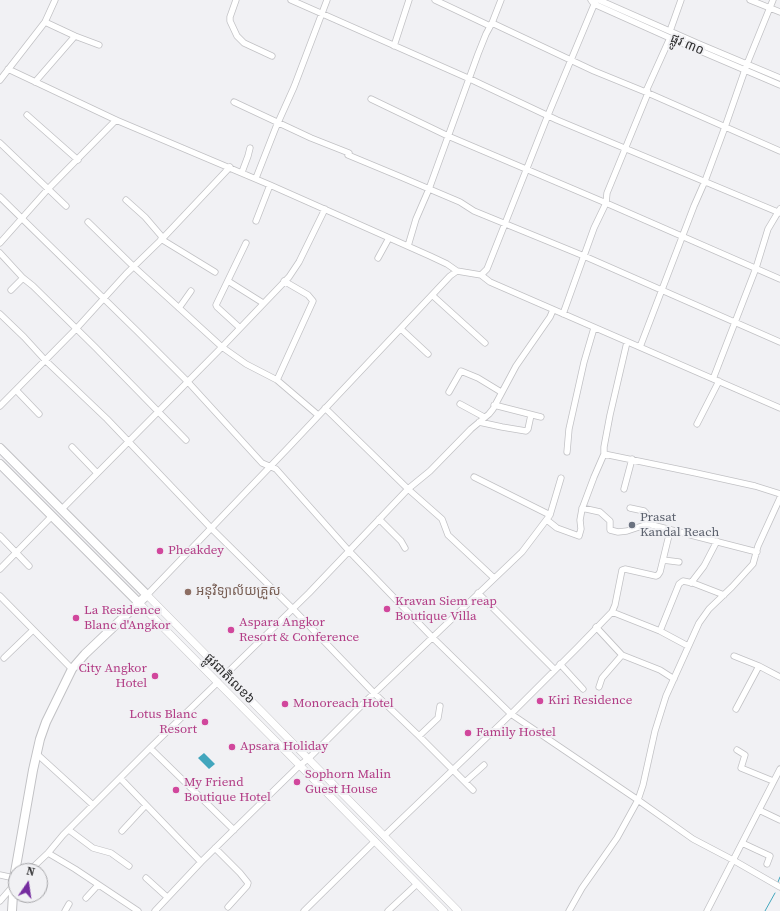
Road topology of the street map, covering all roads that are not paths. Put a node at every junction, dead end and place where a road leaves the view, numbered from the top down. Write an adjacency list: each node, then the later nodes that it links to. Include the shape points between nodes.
1 (55, 0): 15 (street)
2 (236, 0): 22 (street, via 230,17 237,36 244,43)
3 (291, 0): 14 (street)
4 (327, 0): 14 (street)
5 (409, 0): 21 (street)
6 (435, 0): 16 (street)
7 (501, 0): 16 (street)
8 (681, 0): 17 (street)
9 (750, 0): 12 (street)
10 (773, 0): 12 (street)
11 (595, 1): 17 (street, ផ្លូវ ៣០); 19 (street, ផ្លូវ ៣០); 23 (street)
12 (770, 8): 13 (street); 24 (street)
13 (780, 12)
14 (322, 14): 21 (street); 37 (street)
15 (45, 22): 18 (street); 25 (street)
16 (491, 25): 23 (street); 27 (street)
17 (670, 31): 24 (street, ផ្លូវ ៣០)
18 (75, 36): 20 (street); 29 (street)
19 (670, 38): 24 (street, ផ្លូវ ៣០); 31 (street, via 647,89)
20 (99, 45)
21 (394, 46): 27 (street)
22 (272, 56)
23 (571, 60): 31 (street); 35 (street)
24 (746, 67): 26 (street, ផ្លូវ ៣០); 30 (street, ផ្លូវ ៣០); 38 (street)
25 (8, 69): 28 (street); 29 (street)
26 (780, 78)
27 (470, 79): 35 (street); 39 (street)
28 (0, 80)
29 (35, 82): 36 (street)
30 (780, 85)
31 (648, 93): 38 (street); 42 (street)
32 (372, 99): 39 (street)
33 (234, 102): 37 (street)
34 (27, 115): 44 (street)
35 (548, 115): 42 (street); 46 (street)
36 (116, 120): 44 (street); 45 (street)
37 (279, 122): 48 (street); 52 (street)
38 (725, 127): 43 (street); 49 (street)
39 (448, 136): 46 (street); 52 (street)
40 (0, 143): 51 (street)
41 (250, 148): 47 (street)
42 (626, 148): 49 (street); 55 (street, via 607,193)
43 (780, 151)
44 (78, 160): 51 (street)
45 (230, 167): 47 (street); 64 (street)
46 (527, 169): 55 (street); 62 (street)
47 (242, 172): 48 (street)
48 (256, 178): 50 (street)
49 (705, 181): 58 (street); 63 (street)
50 (270, 184): 57 (street); 60 (street)
51 (48, 189): 56 (street); 59 (street)
52 (429, 189): 62 (street); 68 (street)
53 (0, 197): 59 (street)
54 (126, 200): 64 (street, via 145,217)
55 (606, 203): 63 (street); 70 (street)
56 (66, 206)
57 (325, 209): 65 (street); 80 (street, via 299,262)
58 (779, 212): 73 (street, via 768,229)
59 (22, 219): 66 (street); 85 (street)
60 (256, 221)
61 (88, 222): 72 (street)
62 (506, 224): 70 (street); 76 (street, via 489,266)
63 (682, 237): 73 (street); 82 (street)
64 (162, 238): 72 (street); 75 (street)
65 (389, 238): 68 (street); 71 (street)
66 (0, 243)
67 (246, 243): 79 (street)
68 (408, 246): 74 (street)
69 (0, 253): 77 (street)
70 (584, 256): 82 (street); 90 (street)
71 (378, 258)
72 (133, 266): 85 (street); 87 (street)
73 (756, 268): 78 (street); 91 (street)
74 (457, 271): 76 (street); 84 (street)
75 (215, 272)
76 (481, 275): 88 (street, via 490,282)
77 (23, 278): 81 (street); 92 (street)
78 (780, 279)
79 (228, 281): 86 (street); 93 (street, via 216,306)
80 (284, 281): 86 (street); 104 (street, via 308,295 313,301)
81 (11, 290)
82 (661, 290): 91 (street); 100 (street)
83 (191, 291): 87 (street)
84 (432, 295): 95 (street); 98 (street)
85 (104, 298): 92 (street); 106 (street)
86 (264, 304): 93 (street)
87 (179, 308): 99 (street)
88 (553, 310): 90 (street); 109 (street)
89 (0, 314): 102 (street)
90 (563, 314): 94 (street)
91 (734, 323): 97 (street); 103 (street)
92 (76, 328): 102 (street); 115 (street)
93 (240, 328): 99 (street)
94 (594, 328): 96 (street); 127 (street, via 584,362)
95 (401, 329): 101 (street); 113 (street)
96 (627, 342): 100 (street); 128 (street, via 610,414)
97 (780, 342)
98 (485, 343)
99 (222, 347): 104 (street, via 246,364); 106 (street)
100 (640, 347): 103 (street)
101 (428, 354)
102 (45, 360): 107 (street); 124 (street)
103 (713, 379): 105 (street)
104 (277, 380): 117 (street)
105 (719, 381): 114 (street); 122 (street)
106 (188, 382): 115 (street); 131 (street, via 262,463)
107 (16, 390): 112 (street); 116 (street)
108 (449, 392): 109 (street, via 462,371)
109 (501, 392): 111 (street)
110 (460, 404): 119 (street)
111 (494, 405): 118 (street); 119 (street)
112 (0, 406)
113 (325, 408): 117 (street); 135 (street)
114 (780, 408)
115 (158, 411): 123 (street); 124 (street)
116 (39, 414)
117 (318, 415): 131 (street)
118 (531, 415): 120 (street); 121 (street, via 526,431)
119 (484, 417): 121 (street)
120 (540, 417)
121 (479, 422): 135 (street, via 430,471)
122 (697, 424)
123 (186, 440)
124 (128, 442): 132 (street); 146 (street)
125 (72, 447): 132 (street)
126 (0, 448): 141 (highway, ផ្លូវជាតិលេខ៦)
127 (567, 452)
128 (604, 454): 129 (street); 139 (street)
129 (632, 459): 136 (street); 137 (street, via 755,486)
130 (0, 464): 142 (highway, ផ្លូវជាតិលេខ៦)
131 (269, 467): 146 (street); 151 (street, via 276,469)
132 (97, 473): 141 (street)
133 (474, 477): 143 (street)
134 (561, 478): 143 (street)
135 (408, 489): 144 (street); 158 (street, via 442,519 448,535)
136 (624, 489)
137 (780, 494)
138 (780, 498): 153 (street)
139 (582, 508): 143 (street, via 580,536 557,528); 145 (street, via 600,512 610,521 610,530 618,532)
140 (630, 508): 145 (street, via 644,511)
141 (62, 509): 161 (highway, ផ្លូវជាតិលេខ៦)
142 (52, 516): 152 (street); 164 (highway, ផ្លូវជាតិលេខ៦)
143 (549, 518): 158 (street, via 522,552)
144 (379, 519): 150 (street); 151 (street)
145 (648, 524): 147 (street)
146 (211, 528): 161 (street); 165 (street)
147 (670, 530): 149 (street); 154 (street)
148 (0, 536): 152 (street)
149 (717, 541): 153 (street); 159 (street, via 704,566)
150 (405, 548)
151 (349, 551): 165 (street); 170 (street)
152 (16, 552): 156 (street); 157 (street)
153 (757, 552): 162 (street, via 749,570)
154 (663, 560): 155 (street); 166 (street, via 660,572 656,576 622,570)
155 (679, 562)
156 (29, 566)
157 (0, 569)
158 (494, 578): 160 (street)
159 (691, 582): 162 (street); 169 (street, via 683,581 680,584)
160 (478, 594): 170 (street); 178 (street)
161 (147, 595): 164 (highway); 179 (main road, ផ្លូវជាតិលេខ៦)
162 (724, 595): 171 (street, via 702,617)
163 (0, 596): 168 (street)
164 (140, 603): 177 (highway); 182 (main road, ផ្លូវជាតិលេខ៦)
165 (293, 609): 179 (street); 185 (street)
166 (612, 612): 167 (street); 169 (street)
167 (596, 627): 172 (street); 175 (street)
168 (33, 630): 174 (street); 177 (street)
169 (660, 631): 171 (street)
170 (432, 637): 185 (street); 188 (street)
171 (688, 646): 181 (street)
172 (622, 655): 181 (street, via 660,670); 183 (street, via 604,675)
173 (734, 656): 176 (street)
174 (4, 658)
175 (560, 664): 178 (street); 184 (street)
176 (759, 666): 180 (street); 187 (street)
177 (72, 668): 192 (highway, via 46,722)
178 (555, 670): 188 (street)
179 (225, 674): 193 (main road, ផ្លូវជាតិលេខ៦)
180 (780, 677)
181 (674, 679): 202 (street, via 666,696)
182 (218, 682): 190 (street); 194 (main road, ផ្លូវជាតិលេខ៦)
183 (599, 687)
184 (583, 689)
185 (374, 693): 189 (street); 193 (street)
186 (440, 706): 189 (street, via 438,718)
187 (736, 709)
188 (511, 714): 197 (street); 202 (street)
189 (419, 736): 197 (street)
190 (150, 748): 198 (street); 208 (street)
191 (737, 750): 199 (street, via 745,755 741,768)
192 (37, 754): 203 (street); 217 (highway)
193 (308, 759): 194 (street); 210 (main road, ផ្លូវជាតិលេខ៦)
194 (300, 765): 208 (street); 211 (main road, ផ្លូវជាតិលេខ៦)
195 (484, 765): 200 (street)
196 (780, 769): 199 (street)
197 (453, 770): 200 (street); 210 (street)
198 (120, 778): 203 (street); 204 (street)
199 (773, 781): 205 (street)
200 (465, 782): 201 (street)
201 (473, 790)
202 (638, 800): 215 (street, via 693,839); 238 (street, via 617,838)
203 (93, 805): 207 (street)
204 (146, 805): 209 (street); 216 (street)
205 (759, 810): 206 (street); 212 (street)
206 (780, 820)
207 (69, 830): 214 (street); 220 (street, via 93,848 111,853)
208 (234, 830): 213 (street)
209 (122, 831)
210 (384, 836): 237 (main road, ផ្លូវជាតិលេខ៦)
211 (375, 841): 222 (main road, ផ្លូវជាតិលេខ៦); 234 (street)
212 (742, 843): 215 (street); 219 (street, via 770,856)
213 (215, 848): 216 (street); 230 (street, via 248,883)
214 (48, 853): 218 (street); 223 (street)
215 (734, 860): 224 (street); 239 (street)
216 (201, 862): 226 (street)
217 (17, 863)
218 (37, 863)
219 (767, 864)
220 (129, 866)
221 (146, 878): 226 (street)
222 (417, 884): 235 (street); 236 (main road, ផ្លូវជាតិលេខ៦)
223 (98, 885): 227 (street); 232 (street)
224 (780, 887)
225 (8, 890): 228 (street)
226 (167, 897): 233 (street)
227 (86, 898)
228 (0, 901)
229 (69, 904): 231 (street)
230 (228, 907)
231 (65, 911)
232 (138, 911)
233 (155, 911)
234 (304, 911)
235 (388, 911)
236 (444, 911)
237 (458, 911)
238 (569, 911)
239 (707, 911)

